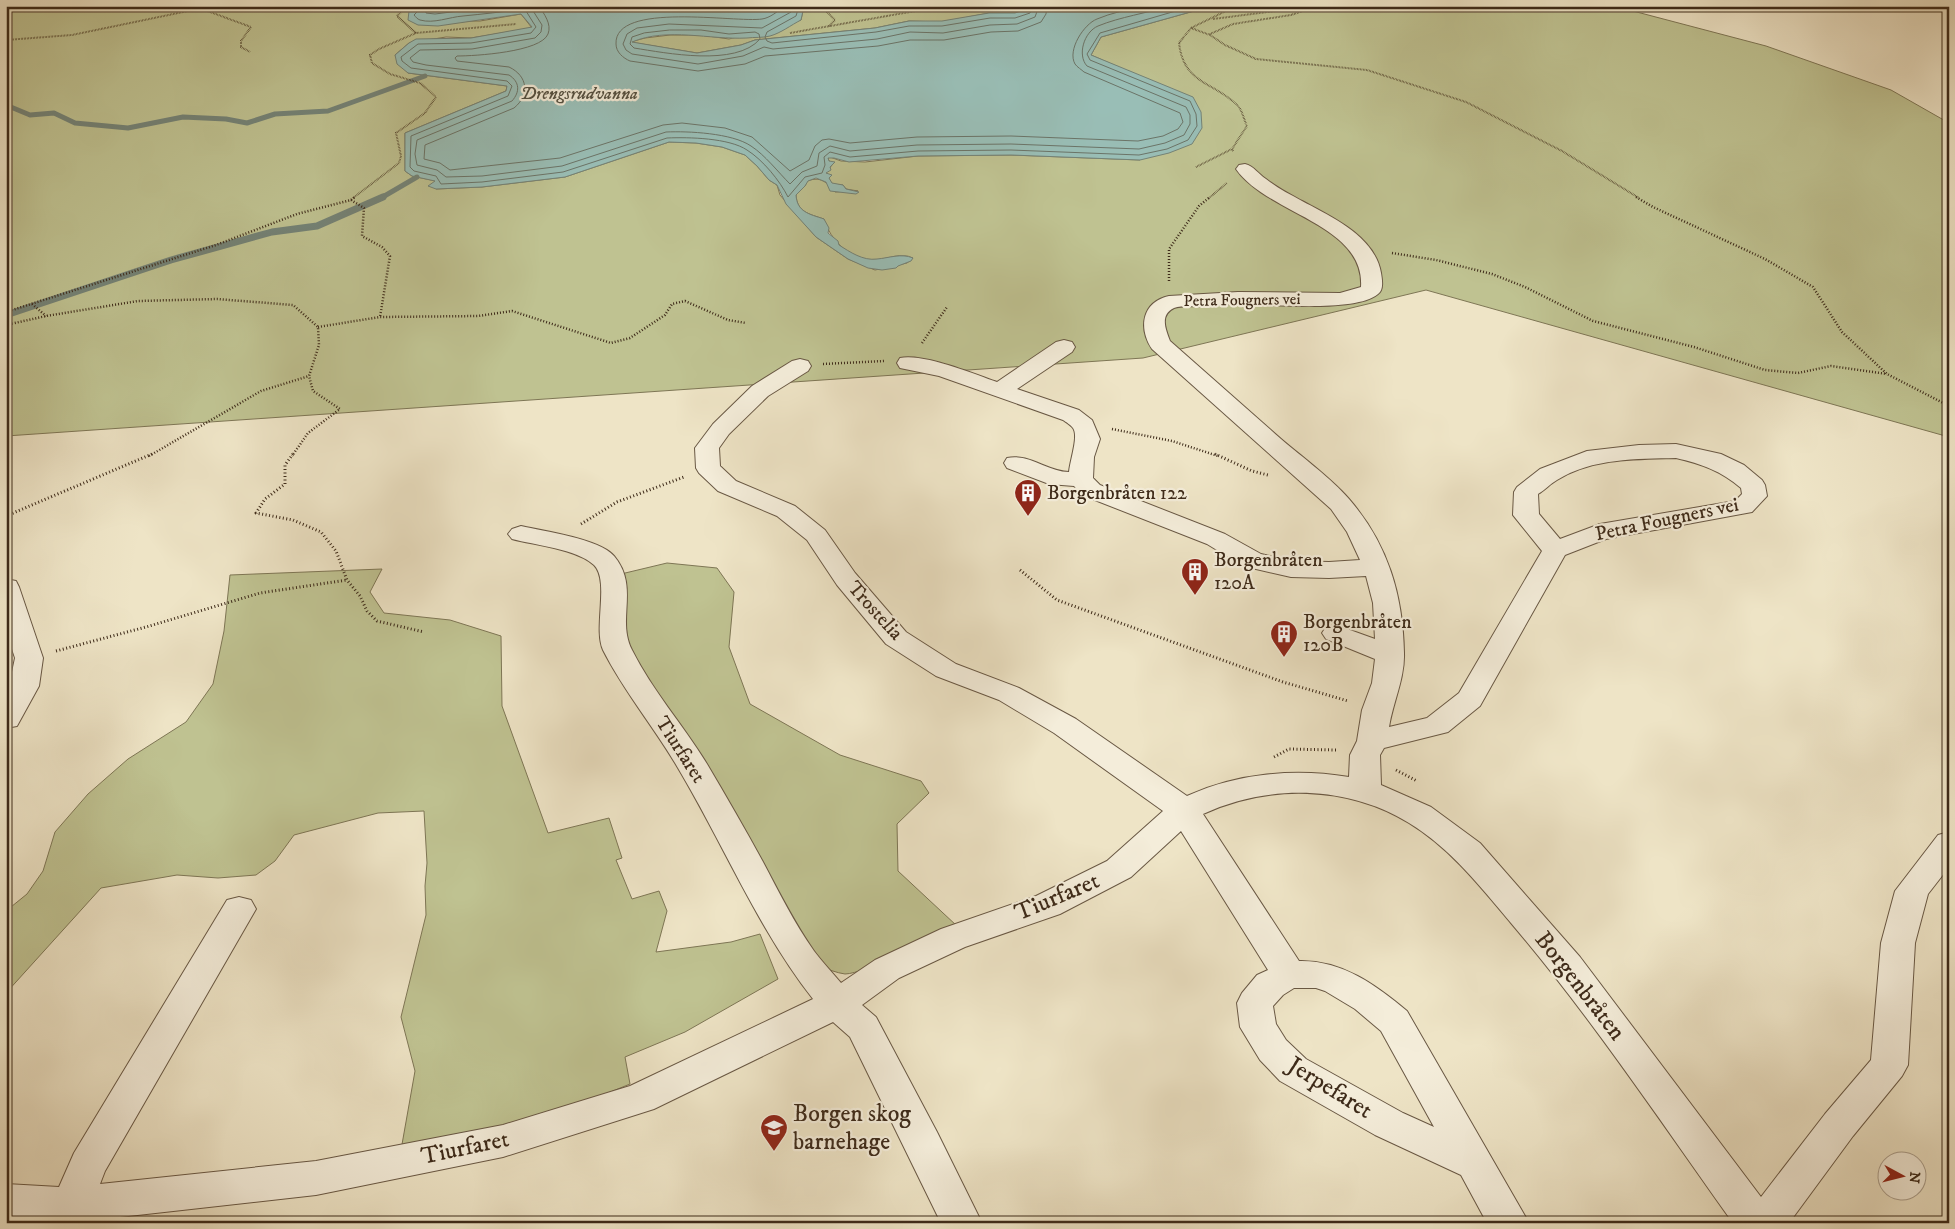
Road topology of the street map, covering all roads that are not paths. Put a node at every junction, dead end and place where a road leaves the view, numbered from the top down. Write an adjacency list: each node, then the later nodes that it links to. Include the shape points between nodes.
1 (1245, 169): 10 (street, Petra Fougners vei, via 1258,183 1329,224 1359,248 1368,260 1371,290 1340,300 1238,298 1169,302 1157,313 1154,327 1160,344 1340,504 1360,532)
2 (1064, 346): 5 (street)
3 (908, 363): 5 (street, via 945,371)
4 (800, 366): 17 (street, Trostelia, via 760,392 721,429 707,448 708,468 727,486 786,511 816,535 846,579 896,638 946,670 1009,694 1065,726)
5 (1000, 390): 7 (street, via 1071,415 1084,425 1088,440 1082,458)
6 (1016, 463): 7 (street, via 1058,479)
7 (1081, 479): 10 (street, via 1091,490 1216,539 1252,560 1291,569)
8 (521, 534): 21 (street, Tiurfaret, via 589,551 603,559 611,570 616,647 692,765 767,903 801,958)
9 (1555, 550): 9 (street, Petra Fougners vei, via 1600,532 1743,507 1755,496 1752,485 1735,470 1712,459 1676,451 1587,458 1549,474 1526,492 1526,515); 15 (street, via 1470,699 1437,725)
10 (1377, 567): 13 (street, Petra Fougners vei, via 1387,603)
11 (6, 587): 14 (street, via 29,658 24,686)
12 (1336, 633): 13 (street)
13 (1390, 655): 15 (street, Petra Fougners vei)
14 (6, 719)
15 (1372, 740): 16 (street, via 1365,755)
16 (1365, 790): 17 (street, Borgenbråten, via 1330,784 1272,783 1217,795); 27 (street, Borgenbråten, via 1420,814 1468,851 1568,966)
17 (1184, 810): 20 (street); 21 (street, Tiurfaret, via 1119,869 1048,905 953,938 887,969)
18 (1949, 843): 28 (street, via 1912,891 1898,944 1889,1065)
19 (239, 909): 24 (street, via 88,1165)
20 (1288, 975): 22 (street, via 1315,975 1344,983 1394,1021); 22 (street, Jerpefaret, via 1270,985 1255,1003 1258,1027 1273,1050 1293,1070 1389,1124)
21 (837, 1004): 24 (street, Tiurfaret, via 641,1098 503,1141 316,1178); 25 (street, via 863,1028)
22 (1475, 1163): 26 (street)
23 (6, 1201): 24 (street, Tiurfaret)
24 (66, 1214)
25 (962, 1223)
26 (1509, 1223)
27 (1757, 1223)
28 (1765, 1223)

